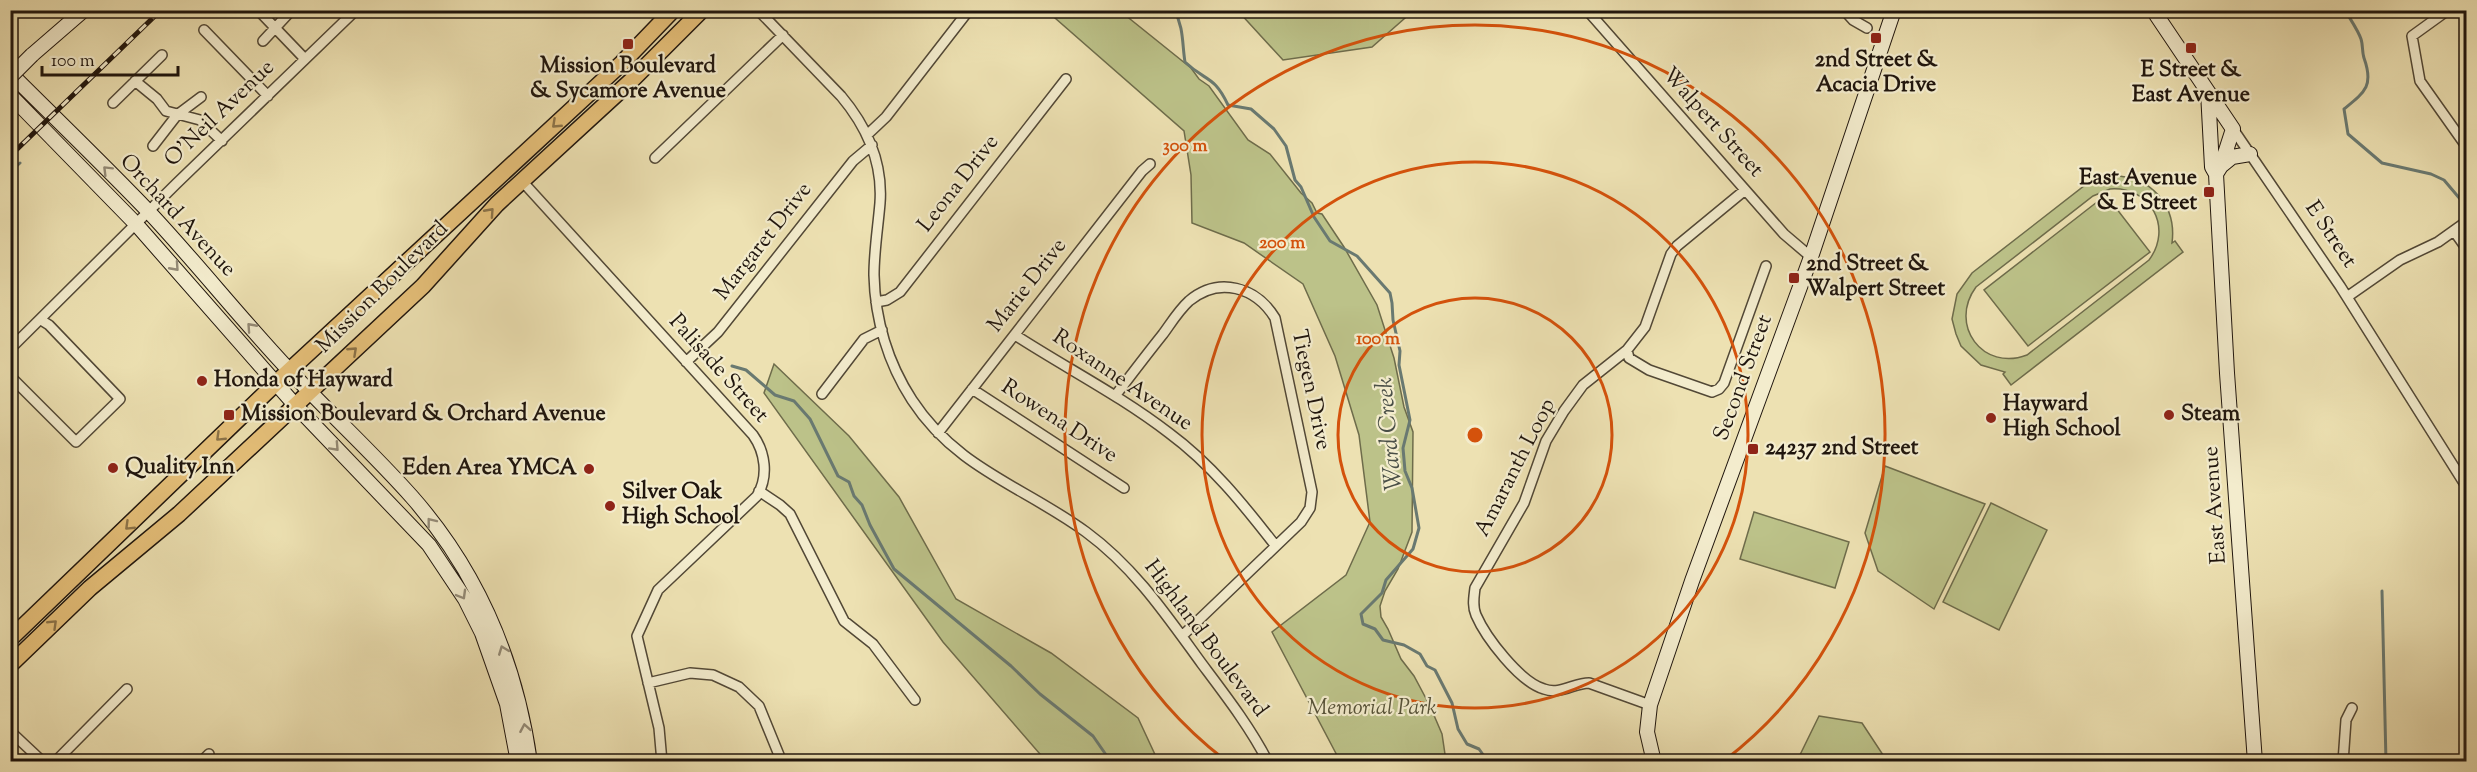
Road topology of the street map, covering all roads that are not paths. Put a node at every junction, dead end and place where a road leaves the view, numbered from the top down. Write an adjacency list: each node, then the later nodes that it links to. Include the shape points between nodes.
1 (84, 10): 21 (street, bridge)
2 (258, 10): 14 (street)
3 (356, 10): 20 (street, O'Neil Avenue)
4 (674, 10): 58 (main road, Mission Boulevard, one-way to 58)
5 (702, 10): 41 (main road, Mission Boulevard)
6 (758, 10): 17 (street, Highland Boulevard)
7 (969, 10): 31 (street, via 886,117)
8 (1587, 10): 42 (street, Walpert Street)
9 (1844, 10): 15 (street)
10 (1894, 10): 48 (street, Second Street)
11 (2153, 10): 24 (street, E Street)
12 (2448, 10): 36 (street, via 2412,36 2420,81)
13 (289, 13): 14 (street)
14 (275, 28): 18 (street); 20 (street)
15 (1867, 28)
16 (204, 30): 26 (street)
17 (783, 35): 31 (street, Highland Boulevard, via 841,96); 38 (street)
18 (263, 41)
19 (162, 55): 23 (street)
20 (305, 59): 26 (street, O'Neil Avenue)
21 (10, 75): 43 (street, Orchard Avenue, one-way to 21)
22 (1066, 79): 51 (street, Leona Drive, via 900,292)
23 (135, 81): 28 (street); 29 (street, via 166,111)
24 (2208, 92): 30 (street, E Street); 33 (street, East Avenue)
25 (10, 95): 45 (street, Orchard Avenue)
26 (268, 96): 32 (street, O'Neil Avenue)
27 (201, 97): 29 (street)
28 (112, 103)
29 (177, 115): 32 (street, via 200,120); 35 (street)
30 (2233, 129): 33 (street, via 2219,130); 37 (street, E Street); 40 (street, East Avenue)
31 (868, 134): 34 (street, Highland Boulevard)
32 (222, 141): 43 (street, O'Neil Avenue)
33 (2210, 142): 40 (street, East Avenue, via 2212,167)
34 (872, 145): 51 (street, Highland Boulevard, via 881,185 874,273); 57 (street, Margaret Drive, via 853,161 718,332)
35 (153, 146)
36 (2466, 146)
37 (2250, 154): 40 (street, via 2232,157); 50 (street, E Street)
38 (655, 158)
39 (1150, 164): 54 (street, Marie Drive)
40 (2219, 170): 90 (street, East Avenue, via 2227,373)
41 (522, 181): 57 (street, Palisade Street); 62 (main road, Mission Boulevard, one-way to 41, via 423,286)
42 (1745, 189): 48 (street, Walpert Street, via 1784,234); 56 (street, Amaranth Loop, via 1671,254 1645,327)
43 (148, 212): 45 (street, O'Neil Avenue); 58 (street, Orchard Avenue, one-way to 43)
44 (2466, 222): 46 (street)
45 (136, 224): 52 (street, O'Neil Avenue); 60 (street, Orchard Avenue, one-way to 60)
46 (2454, 231): 47 (street); 50 (street, via 2400,260)
47 (2466, 248)
48 (1811, 257): 77 (street, Second Street)
49 (1766, 266): 56 (street, via 1719,389 1712,392 1649,370 1629,358)
50 (2347, 297): 67 (street, E Street)
51 (876, 302): 53 (street, Highland Boulevard)
52 (41, 320): 55 (street, O'Neil Avenue); 59 (street, via 120,399 76,442)
53 (882, 330): 63 (street, via 864,339); 66 (street, Highland Boulevard, via 901,382)
54 (1015, 334): 61 (street, Marie Drive); 64 (street, Roxanne Avenue)
55 (10, 349)
56 (1627, 350): 77 (street, Amaranth Loop, via 1583,385 1564,411 1546,441 1524,503 1475,588 1473,601 1476,615 1494,644 1526,681 1552,691 1589,683)
57 (686, 362): 69 (street, Palisade Street, via 758,442 764,463)
58 (290, 371): 60 (main road, Mission Boulevard); 62 (street, Orchard Avenue)
59 (10, 376)
60 (277, 382): 65 (street, Orchard Avenue); 72 (main road, Mission Boulevard, one-way to 72)
61 (972, 389): 66 (street, Marie Drive); 68 (street, Rowena Drive)
62 (310, 390): 65 (main road, Mission Boulevard); 86 (street, Orchard Avenue, one-way to 62, via 518,696 506,657 473,584 412,497)
63 (822, 394)
64 (1115, 396): 70 (street, Roxanne Avenue, via 1170,433 1210,468 1250,510); 70 (street, Tiegen Drive, via 1183,307 1196,297 1230,287 1261,300 1275,318 1280,333 1312,492 1305,518)
65 (295, 405): 73 (main road, Mission Boulevard, one-way to 65); 85 (street, Orchard Avenue, one-way to 85, via 429,545 448,571 469,607 495,667)
66 (938, 433): 71 (street, Highland Boulevard, via 979,468 1049,507 1105,547 1136,577)
67 (2466, 486)
68 (1124, 488)
69 (759, 491): 74 (street, via 748,506 658,590 638,636); 76 (street, via 790,514 844,621 873,644)
70 (1275, 545): 71 (street, Tiegen Drive)
71 (1182, 636): 88 (street, Highland Boulevard)
72 (10, 639)
73 (10, 665)
74 (648, 683): 81 (street, via 690,673 713,675 739,687 759,706); 87 (street)
75 (127, 690): 83 (street)
76 (915, 700)
77 (1650, 705): 89 (street, Second Street, via 1647,732)
78 (2352, 708): 91 (street, via 2346,720)
79 (10, 731): 82 (street)
80 (209, 754): 84 (street)
81 (779, 755)
82 (43, 762)
83 (55, 762)
84 (201, 762)
85 (518, 762)
86 (530, 762)
87 (662, 762)
88 (1268, 762)
89 (1654, 762)
90 (2255, 762)
91 (2343, 762)

